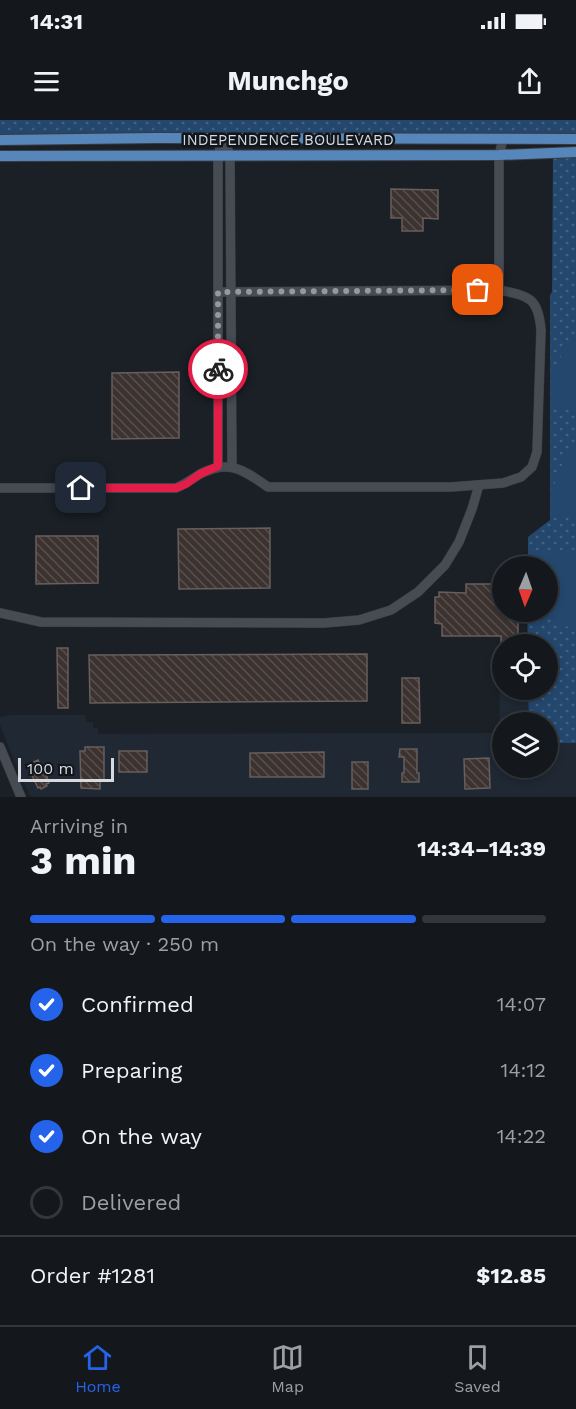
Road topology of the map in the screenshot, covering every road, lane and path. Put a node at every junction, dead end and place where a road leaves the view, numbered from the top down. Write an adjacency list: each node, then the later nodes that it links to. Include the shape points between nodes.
1 (155, 138): 2 (main road, INDEPENDENCE BOULEVARD); 7 (main road, INDEPENDENCE BOULEVARD); 9 (street)
2 (223, 138): 3 (main road, INDEPENDENCE BOULEVARD); 10 (street); 11 (street)
3 (379, 139): 4 (main road, INDEPENDENCE BOULEVARD); 12 (street)
4 (446, 139): 5 (main road, INDEPENDENCE BOULEVARD); 13 (street)
5 (503, 139): 6 (main road, INDEPENDENCE BOULEVARD); 14 (street)
6 (576, 139)
7 (0, 140)
8 (576, 152): 14 (main road, INDEPENDENCE BOULEVARD)
9 (155, 155): 10 (main road, INDEPENDENCE BOULEVARD); 15 (main road, INDEPENDENCE BOULEVARD)
10 (218, 155): 11 (main road, INDEPENDENCE BOULEVARD); 18 (street)
11 (230, 155): 12 (main road, INDEPENDENCE BOULEVARD); 17 (street)
12 (379, 155): 13 (main road, INDEPENDENCE BOULEVARD)
13 (446, 155): 14 (main road, INDEPENDENCE BOULEVARD)
14 (499, 155): 16 (street)
15 (0, 156)
16 (499, 290): 17 (street); 21 (street, via 532,300 540,315 537,452 532,467 521,477)
17 (231, 291): 18 (street); 20 (street)
18 (218, 292): 19 (street)
19 (218, 466): 20 (street); 22 (street, via 176,488)
20 (232, 467): 21 (street, via 268,487)
21 (479, 485): 23 (street, via 459,542 445,565 418,592 390,610 359,620 39,622)
22 (0, 488)
23 (0, 613)
24 (0, 747): 25 (street)
25 (21, 797)

